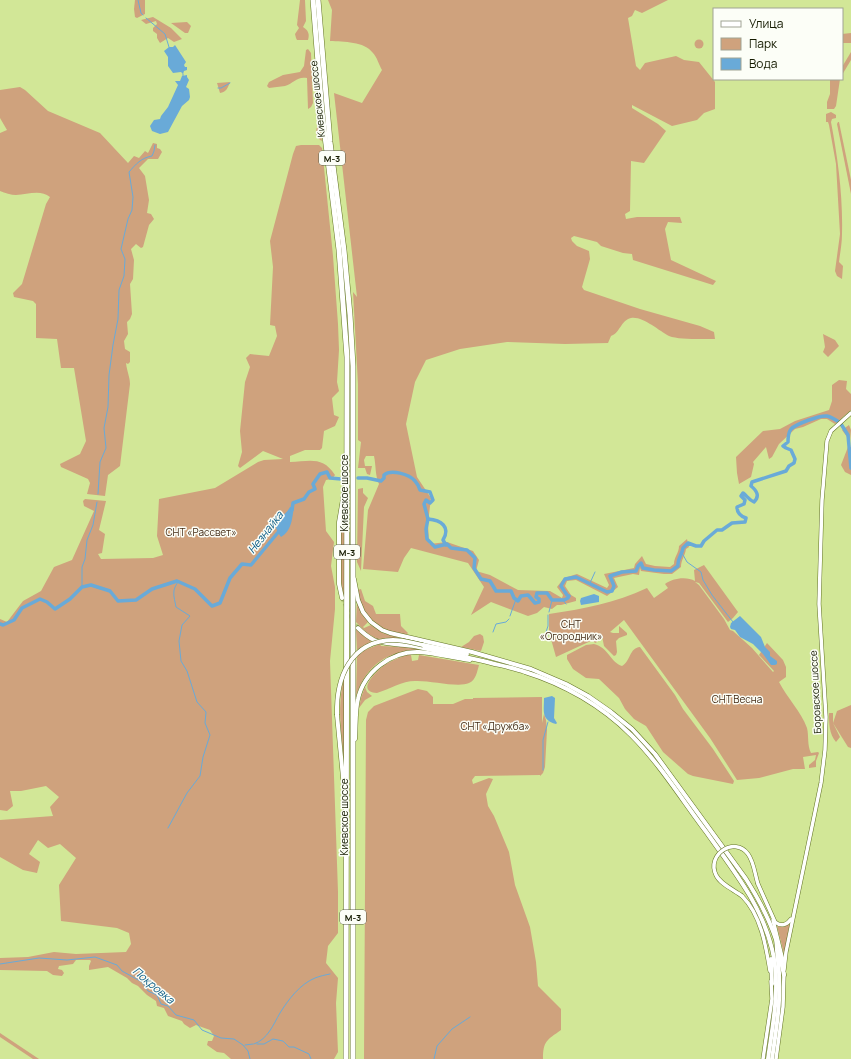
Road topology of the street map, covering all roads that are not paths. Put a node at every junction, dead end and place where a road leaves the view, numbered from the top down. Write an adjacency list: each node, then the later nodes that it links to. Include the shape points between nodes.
1 (313, 0): 4 (highway, Киевское шоссе / М-3, via 345,322)
2 (318, 0): 5 (highway, Киевское шоссе / М-3, via 327,112 350,315 354,383)
3 (851, 413): 12 (main road, Боровское шоссе, via 827,439 819,610 826,717 825,750 821,783)
4 (346, 489): 6 (main road, via 339,522 339,584); 11 (highway, Киевское шоссе / М-3)
5 (353, 573): 8 (main road, via 361,607 367,618 379,628); 10 (highway, Киевское шоссе / М-3)
6 (342, 598)
7 (358, 628): 9 (main road, via 368,637 378,641)
8 (484, 656): 11 (main road, bridge, via 400,641 372,644 358,652 340,679 338,694 337,715); 15 (main road, via 526,667 561,681 596,701 634,732 658,758 746,879 767,916)
9 (483, 661): 10 (main road, via 413,652 392,657 376,668 365,682 358,698); 14 (main road, via 525,672 561,686 604,712 631,736 661,770 744,884)
10 (353, 775): 19 (highway, Киевское шоссе / М-3)
11 (347, 800): 18 (highway, Киевское шоссе / М-3)
12 (795, 906): 13 (main road, via 786,924 779,925); 16 (main road, Боровское шоссе, via 785,955)
13 (773, 920): 16 (main road, via 782,954); 17 (main road, bridge, via 746,852 733,847 722,850 714,863 716,875 742,896 751,907 762,933)
14 (769, 939): 17 (main road); 21 (main road, via 776,993)
15 (776, 942): 16 (main road); 22 (main road, via 780,996)
16 (784, 975): 23 (main road, via 783,1007)
17 (772, 984): 20 (main road)
18 (346, 1059)
19 (353, 1059)
20 (763, 1059)
21 (768, 1059)
22 (772, 1059)
23 (776, 1059)

